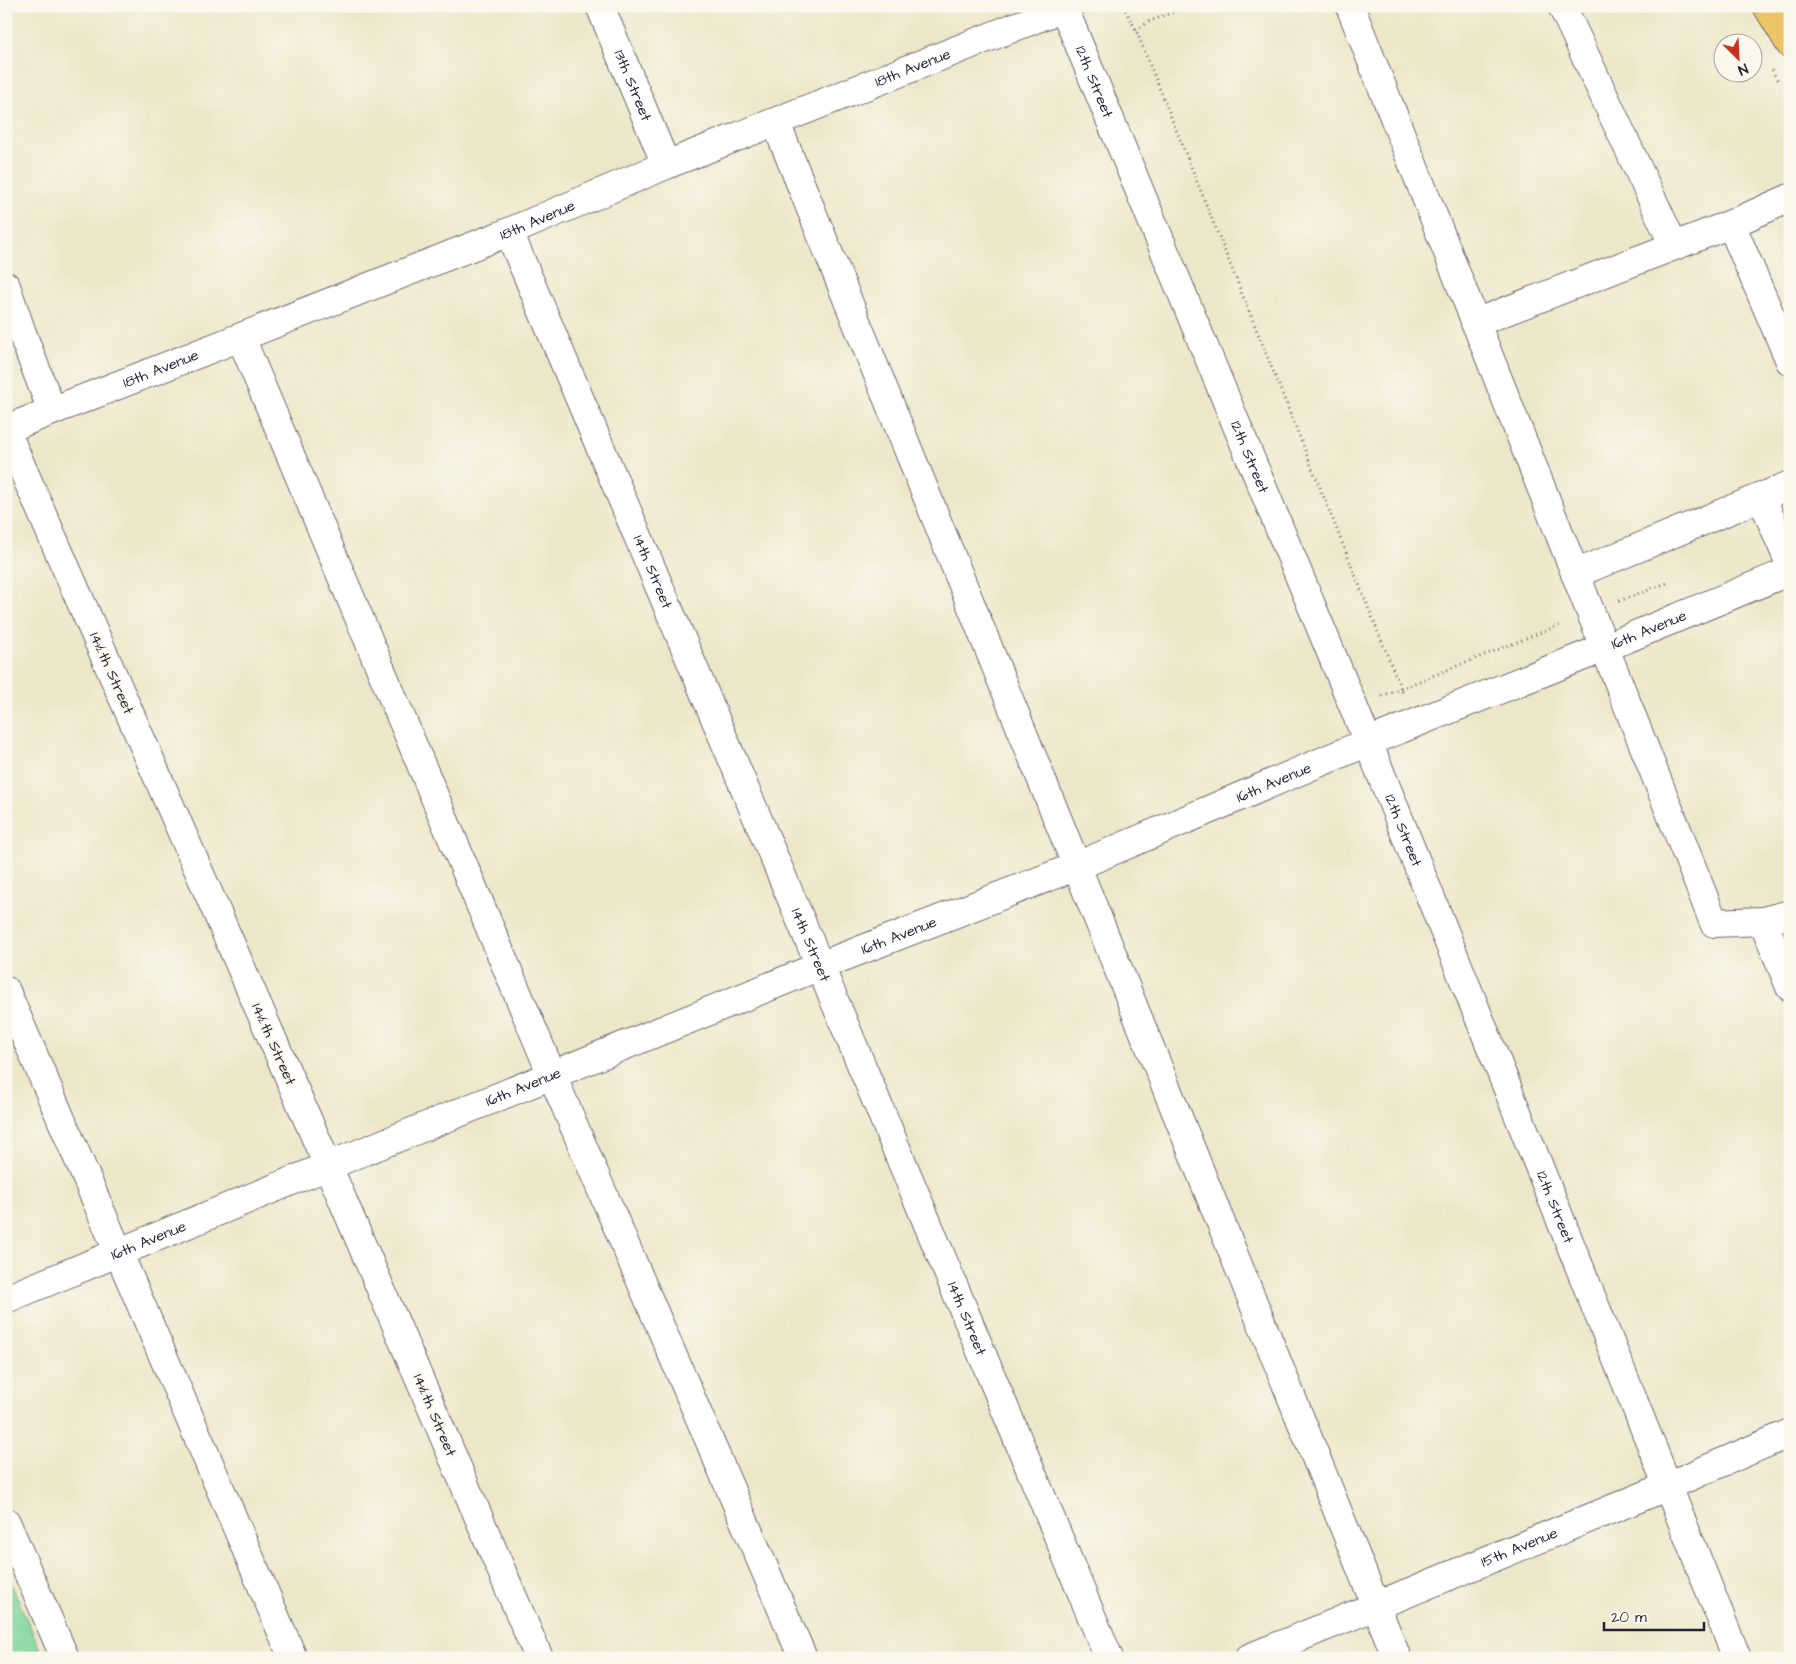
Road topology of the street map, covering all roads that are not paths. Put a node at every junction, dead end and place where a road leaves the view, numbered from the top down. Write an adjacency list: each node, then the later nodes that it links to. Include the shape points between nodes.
1 (600, 6): 8 (street, 13th Street)
2 (1350, 6): 14 (street)
3 (1562, 6): 12 (street)
4 (1767, 6): 6 (main road)
5 (1065, 7): 7 (street, 18th Avenue); 25 (street, 12th Street)
6 (1790, 44)
7 (776, 123): 8 (street, 18th Avenue); 26 (street)
8 (666, 165): 11 (street, 18th Avenue)
9 (1790, 198): 10 (street)
10 (1731, 224): 12 (street); 16 (street)
11 (509, 232): 15 (street, 18th Avenue); 29 (street, 14th Street)
12 (1674, 246): 14 (street)
13 (6, 286): 17 (street)
14 (1475, 322): 23 (street)
15 (241, 338): 17 (street, 18th Avenue); 32 (street)
16 (1790, 361)
17 (52, 411): 18 (street, 18th Avenue)
18 (6, 430): 33 (street, 14½th Street)
19 (1790, 485): 20 (street)
20 (1761, 496): 21 (street); 23 (street)
21 (1790, 564)
22 (1790, 571): 24 (street, 16th Avenue)
23 (1575, 574): 24 (street)
24 (1604, 648): 25 (street, 16th Avenue); 28 (street, via 1714,923)
25 (1368, 742): 26 (street, 16th Avenue); 37 (street, 12th Street)
26 (1077, 866): 29 (street, 16th Avenue); 39 (street)
27 (1790, 914): 28 (street)
28 (1763, 921): 30 (street)
29 (820, 966): 32 (street, 16th Avenue); 44 (street, 14th Street)
30 (1790, 987)
31 (6, 991): 34 (street)
32 (552, 1075): 33 (street, 16th Avenue); 43 (street)
33 (328, 1166): 34 (street, 16th Avenue); 42 (street, 14½th Street)
34 (119, 1253): 35 (street, 16th Avenue); 41 (street)
35 (6, 1299)
36 (1790, 1433): 37 (street, 15th Avenue)
37 (1668, 1486): 39 (street, 15th Avenue); 47 (street, 12th Street)
38 (6, 1522): 40 (street)
39 (1377, 1607): 45 (street, 15th Avenue); 46 (street)
40 (65, 1658)
41 (293, 1658)
42 (539, 1658)
43 (803, 1658)
44 (1109, 1658)
45 (1249, 1658)
46 (1398, 1658)
47 (1736, 1658)

